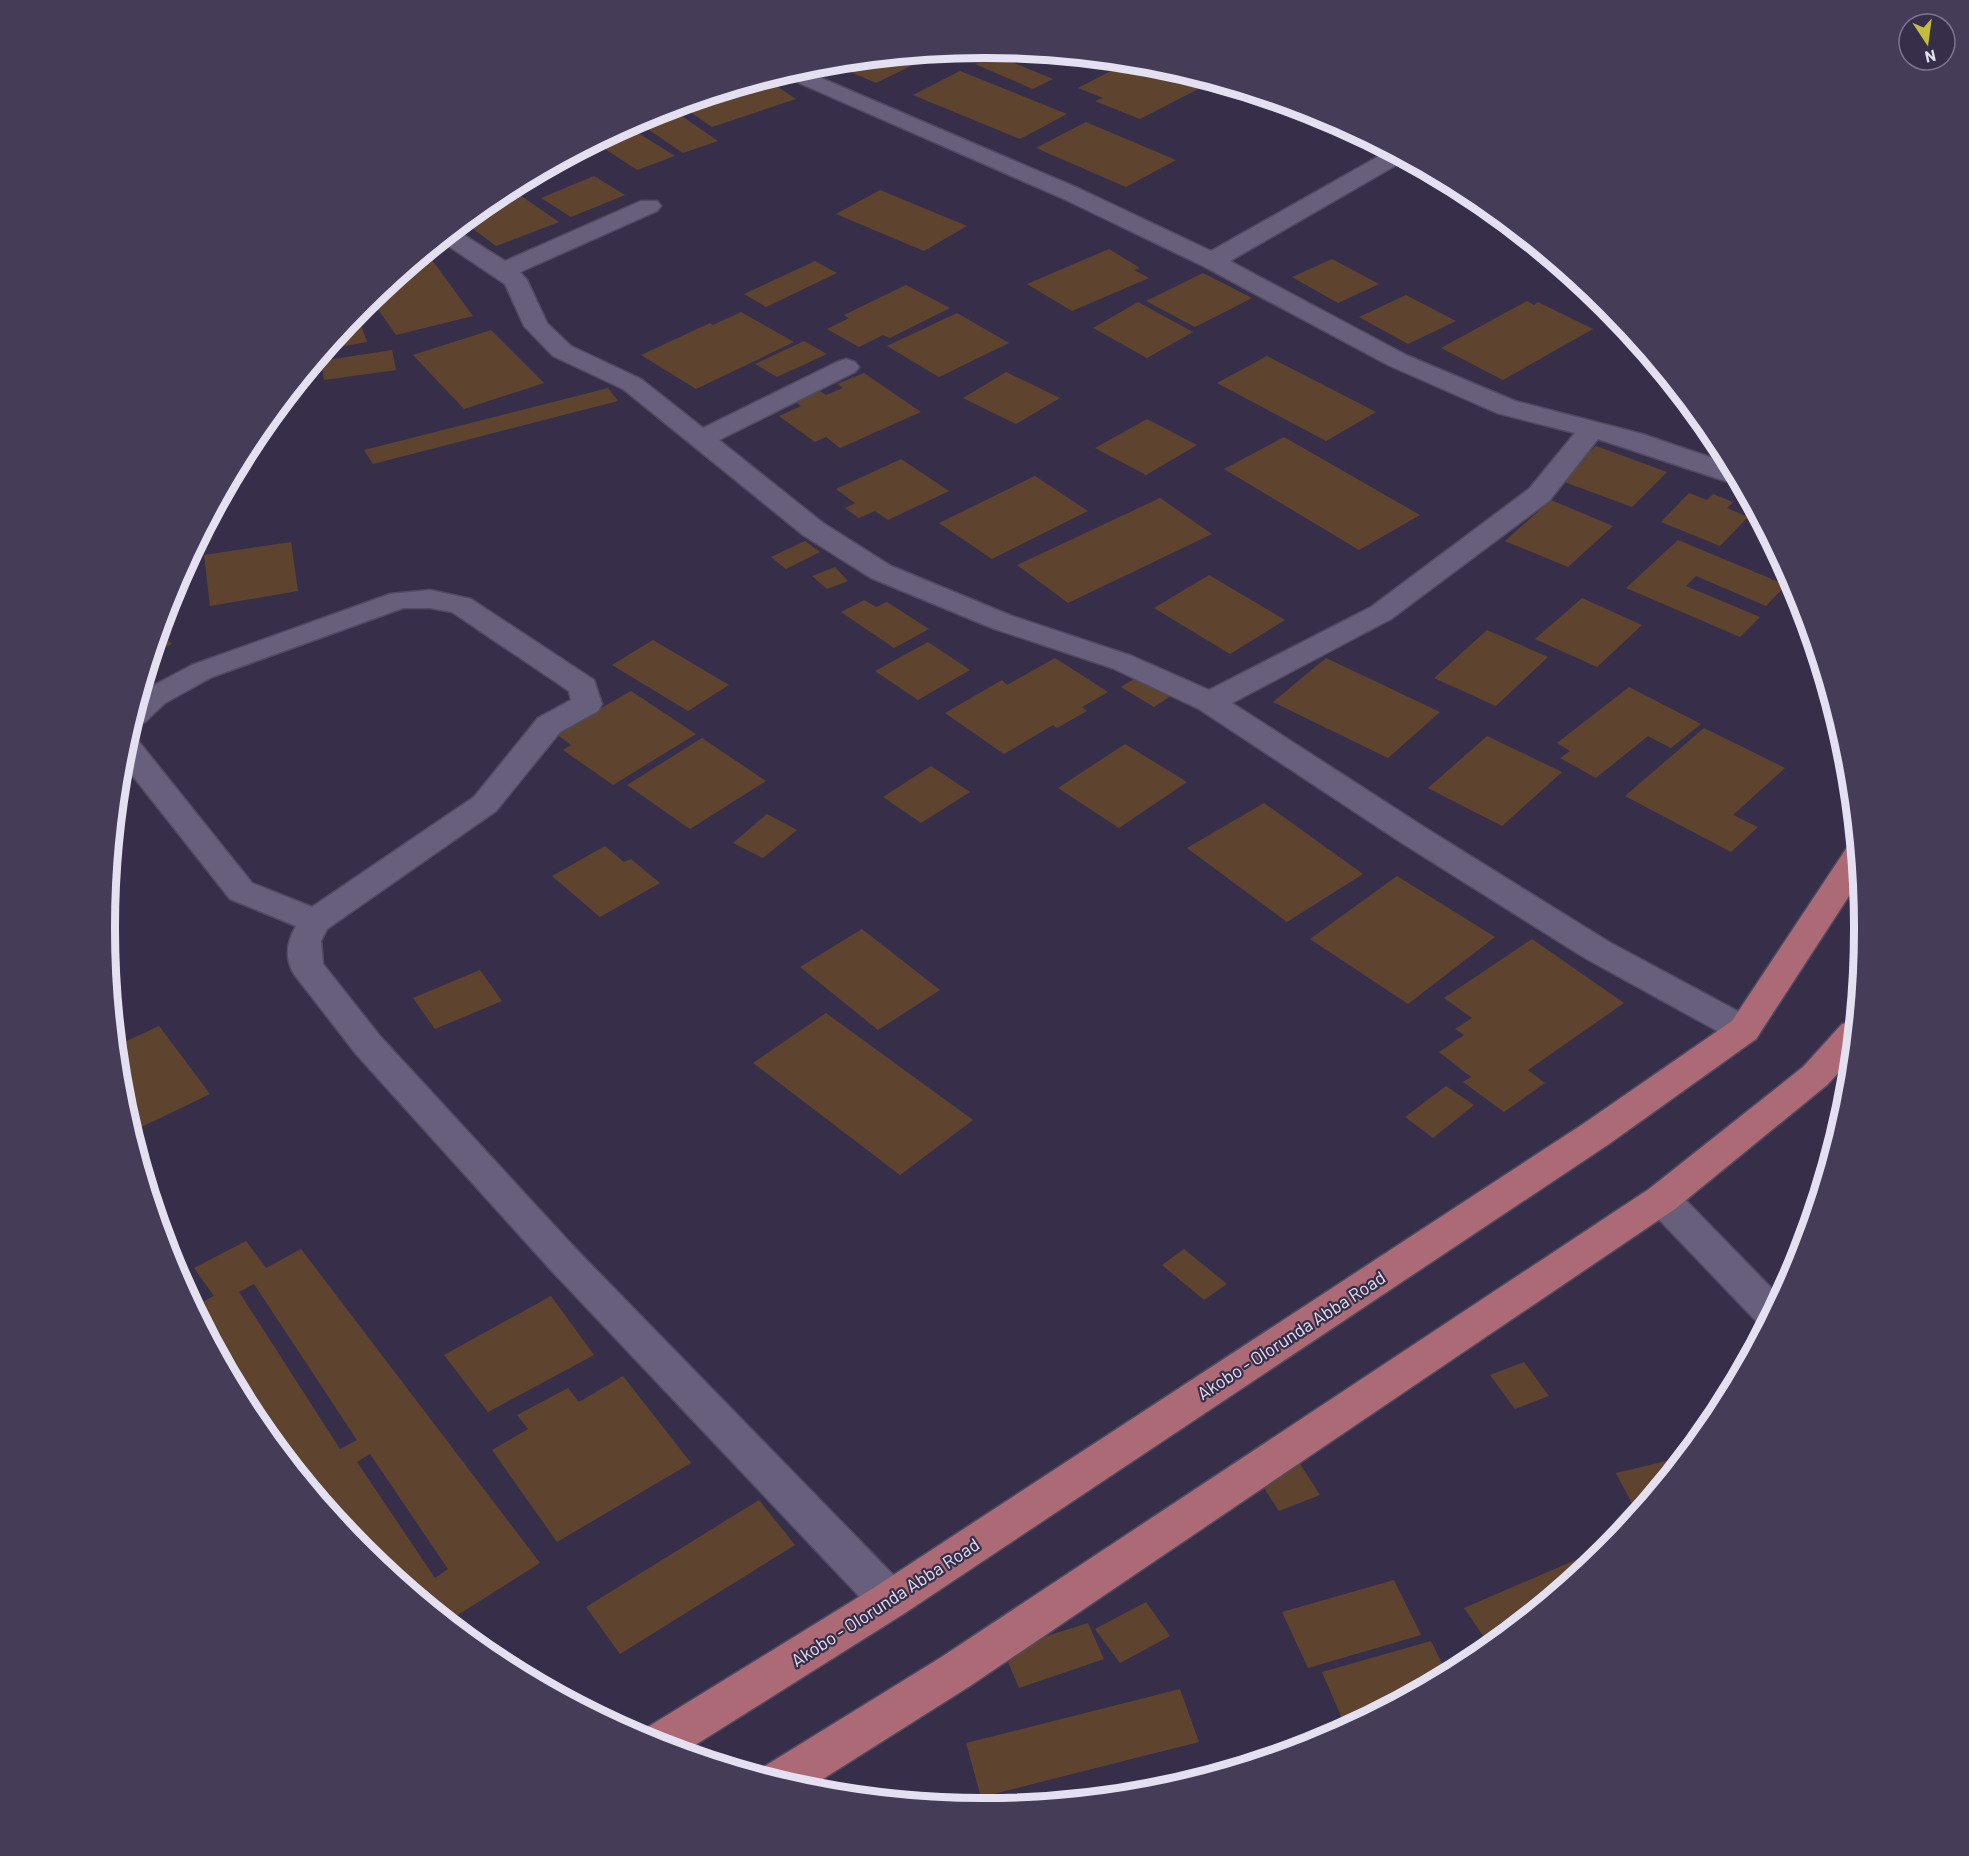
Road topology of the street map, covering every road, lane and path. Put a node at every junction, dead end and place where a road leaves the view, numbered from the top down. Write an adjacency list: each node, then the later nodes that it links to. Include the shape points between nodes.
1 (807, 78): 5 (street, via 1072,194)
2 (1389, 159): 5 (street)
3 (649, 206): 6 (street)
4 (454, 239): 6 (street)
5 (1212, 261): 8 (street, via 1397,360 1506,407)
6 (503, 271): 9 (street, via 516,280 536,326 562,351 632,384)
7 (846, 367): 9 (street)
8 (1592, 429): 10 (street); 11 (street, via 1539,495 1381,613)
9 (699, 440): 11 (street, via 813,529 881,572 1002,622 1122,662)
10 (1724, 471)
11 (1210, 702): 16 (street, via 1597,950)
12 (145, 705): 15 (street, via 202,671 400,600 430,599 461,605 583,687 587,705 549,725 485,804)
13 (133, 755): 15 (street, via 240,891)
14 (1851, 865): 16 (main road, Akobo - Olorunda Abba Road)
15 (315, 921): 20 (street, via 304,941 306,966 368,1045 562,1258)
16 (1744, 1030): 20 (main road, Akobo - Olorunda Abba Road, via 1596,1134)
17 (1847, 1041): 18 (main road, via 1815,1076)
18 (1662, 1199): 19 (street); 22 (main road, via 964,1666)
19 (1767, 1307)
20 (890, 1600): 21 (main road, Akobo - Olorunda Abba Road)
21 (669, 1737)
22 (790, 1775)

